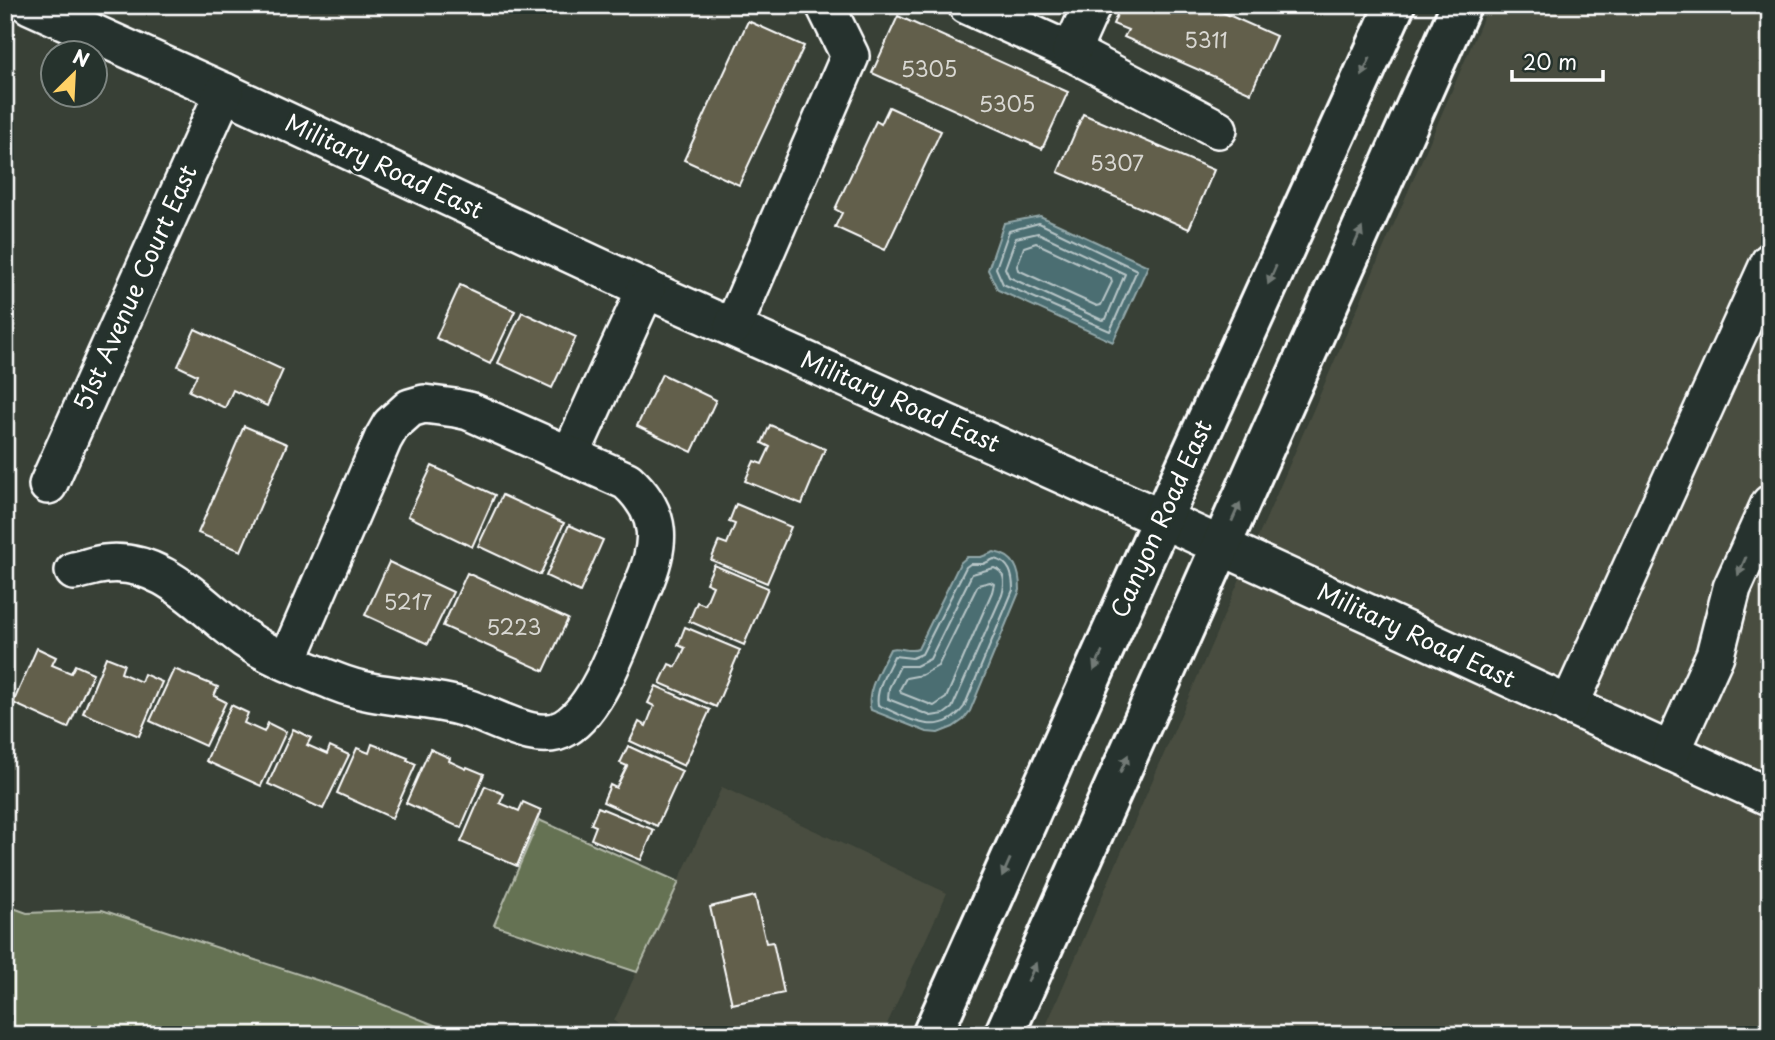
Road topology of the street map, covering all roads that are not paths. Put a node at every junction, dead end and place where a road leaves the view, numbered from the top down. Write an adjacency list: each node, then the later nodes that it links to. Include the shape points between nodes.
1 (30, 5): 8 (street, Military Road East)
2 (825, 5): 12 (street, via 850,56)
3 (967, 5): 7 (street)
4 (1093, 5): 7 (street)
5 (1395, 5): 16 (main road, Canyon Road East, one-way to 16)
6 (1461, 5): 17 (main road, one-way to 6)
7 (1071, 52): 9 (street)
8 (224, 92): 11 (street, Military Road East); 14 (street, 51st Avenue Court East)
9 (1218, 129)
10 (1770, 262): 20 (street)
11 (646, 289): 12 (street, Military Road East); 13 (street)
12 (733, 327): 16 (street, Military Road East)
13 (570, 456): 19 (street, via 469,411 424,404 402,414 383,439); 19 (street, via 627,481 652,515 656,532 654,559 600,688 567,728 538,734 464,708 373,694)
14 (48, 485)
15 (1770, 504): 21 (street, one-way to 21, via 1732,588 1715,655)
16 (1162, 519): 17 (street, Military Road East); 23 (main road, Canyon Road East, one-way to 23)
17 (1221, 547): 20 (street, Military Road East); 24 (main road, one-way to 17)
18 (74, 571): 19 (street, via 105,564 129,564 152,571 182,587 247,641)
19 (287, 662)
20 (1569, 706): 21 (street, Military Road East)
21 (1671, 752): 22 (street, Military Road East)
22 (1770, 797)
23 (932, 1035)
24 (1004, 1035)

